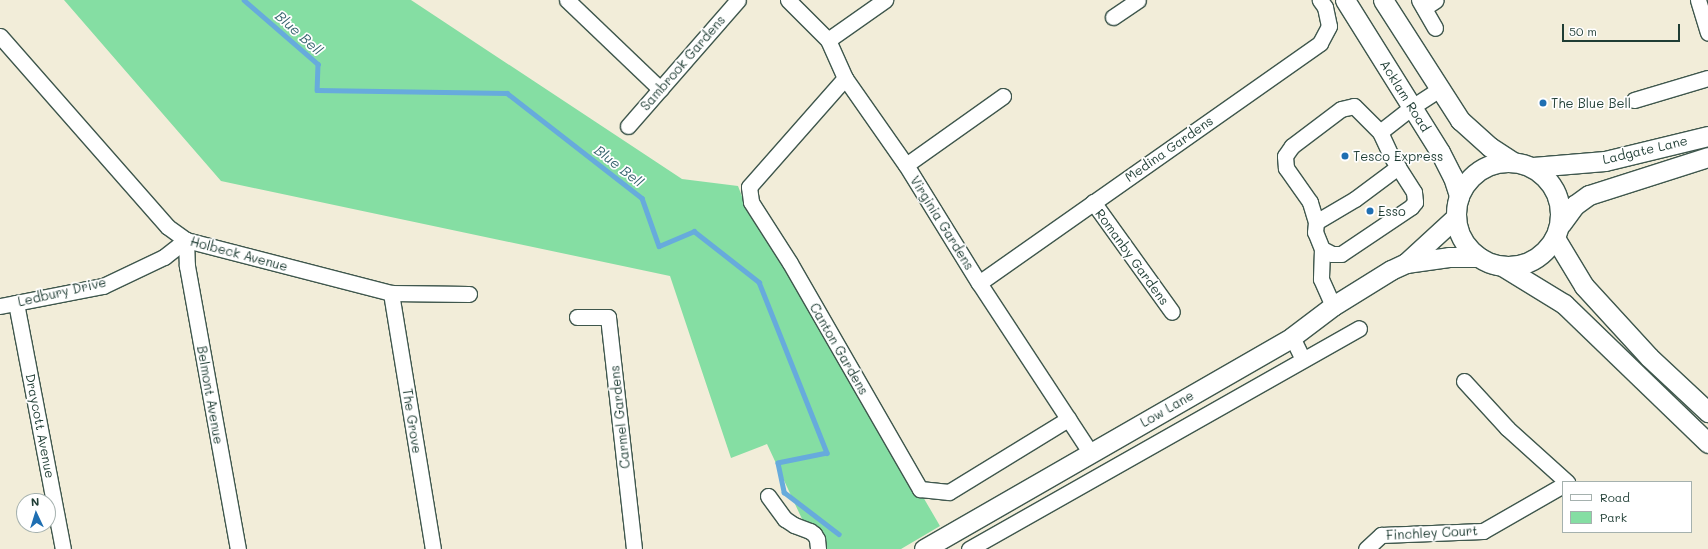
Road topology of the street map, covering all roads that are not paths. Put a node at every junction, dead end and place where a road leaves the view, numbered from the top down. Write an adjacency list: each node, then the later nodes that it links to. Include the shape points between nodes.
1 (567, 0): 19 (street)
2 (738, 0): 19 (street, Sambrook Gardens)
3 (788, 0): 15 (street, Virginia Gardens)
4 (885, 0): 15 (street)
5 (1138, 0): 11 (street)
6 (1320, 0): 32 (street, Medina Gardens, via 1325,7 1329,26 1320,43)
7 (1345, 0): 22 (main road, Acklam Road)
8 (1383, 0): 18 (main road)
9 (1698, 0): 13 (street)
10 (1426, 3): 12 (street)
11 (1113, 17)
12 (1435, 28)
13 (1708, 33)
14 (0, 36): 36 (street, Holbeck Avenue, via 168,227)
15 (828, 40): 16 (street, Virginia Gardens)
16 (846, 78): 28 (street, Virginia Gardens); 54 (street, Canton Gardens, via 749,188 751,202 790,263 920,489 949,492)
17 (1708, 78): 21 (street)
18 (1440, 89): 22 (street); 27 (main road, via 1460,120 1490,148)
19 (660, 90): 23 (street, Sambrook Gardens)
20 (1003, 96): 28 (street)
21 (1634, 100)
22 (1412, 107): 24 (street); 31 (main road, Acklam Road, via 1440,152 1453,177)
23 (628, 126)
24 (1380, 132): 29 (street); 34 (street, via 1354,106 1341,109 1292,146 1285,156 1286,168 1310,202)
25 (1708, 136): 30 (main road, Ladgate Lane, via 1604,161)
26 (1708, 157): 35 (main road, Ladgate Lane, via 1589,195 1575,204)
27 (1513, 162): 30 (main road); 31 (main road, via 1496,163 1480,169 1468,181)
28 (906, 166): 41 (street, Virginia Gardens)
29 (1398, 167): 34 (street, via 1355,199); 37 (street, via 1414,192 1415,202 1341,254)
30 (1533, 167): 35 (main road, via 1551,183 1557,196 1560,209)
31 (1459, 196): 33 (main road)
32 (1093, 202): 41 (street, Medina Gardens); 47 (street, Romanby Gardens)
33 (1456, 216): 38 (main road, via 1463,240); 39 (main road, Low Lane)
34 (1316, 222): 37 (street, via 1315,232)
35 (1558, 231): 40 (main road, via 1545,251 1532,260); 53 (main road, via 1584,286 1649,357)
36 (186, 240): 42 (street, Holbeck Avenue); 44 (street, Ledbury Drive, via 164,258 103,286); 62 (street, Belmont Avenue, via 187,266)
37 (1322, 250): 46 (street, via 1321,279)
38 (1479, 257): 39 (main road, Low Lane); 40 (main road)
39 (1406, 263): 46 (main road, Low Lane)
40 (1502, 266): 55 (main road, via 1564,304)
41 (979, 283): 54 (street, Virginia Gardens)
42 (391, 293): 43 (street, Holbeck Avenue); 63 (street, The Grove)
43 (469, 294)
44 (16, 303): 45 (street, Ledbury Drive); 61 (street, Draycott Avenue)
45 (0, 306)
46 (1333, 306): 50 (main road, Low Lane)
47 (1172, 312)
48 (577, 317): 64 (street, Carmel Gardens, via 608,317)
49 (1359, 328): 51 (street)
50 (1292, 337): 51 (street); 56 (main road, Low Lane)
51 (1303, 360): 66 (street)
52 (1464, 381): 57 (street, via 1507,428)
53 (1708, 412)
54 (1068, 419): 56 (street, Virginia Gardens)
55 (1708, 443)
56 (1090, 452): 60 (main road, Low Lane)
57 (1566, 481)
58 (1562, 486): 67 (street, Finchley Court, via 1483,531 1381,535)
59 (768, 496): 65 (street, via 785,519 814,534)
60 (927, 548)
61 (63, 549)
62 (238, 549)
63 (433, 549)
64 (634, 549)
65 (818, 549)
66 (969, 549)
67 (1366, 549)

